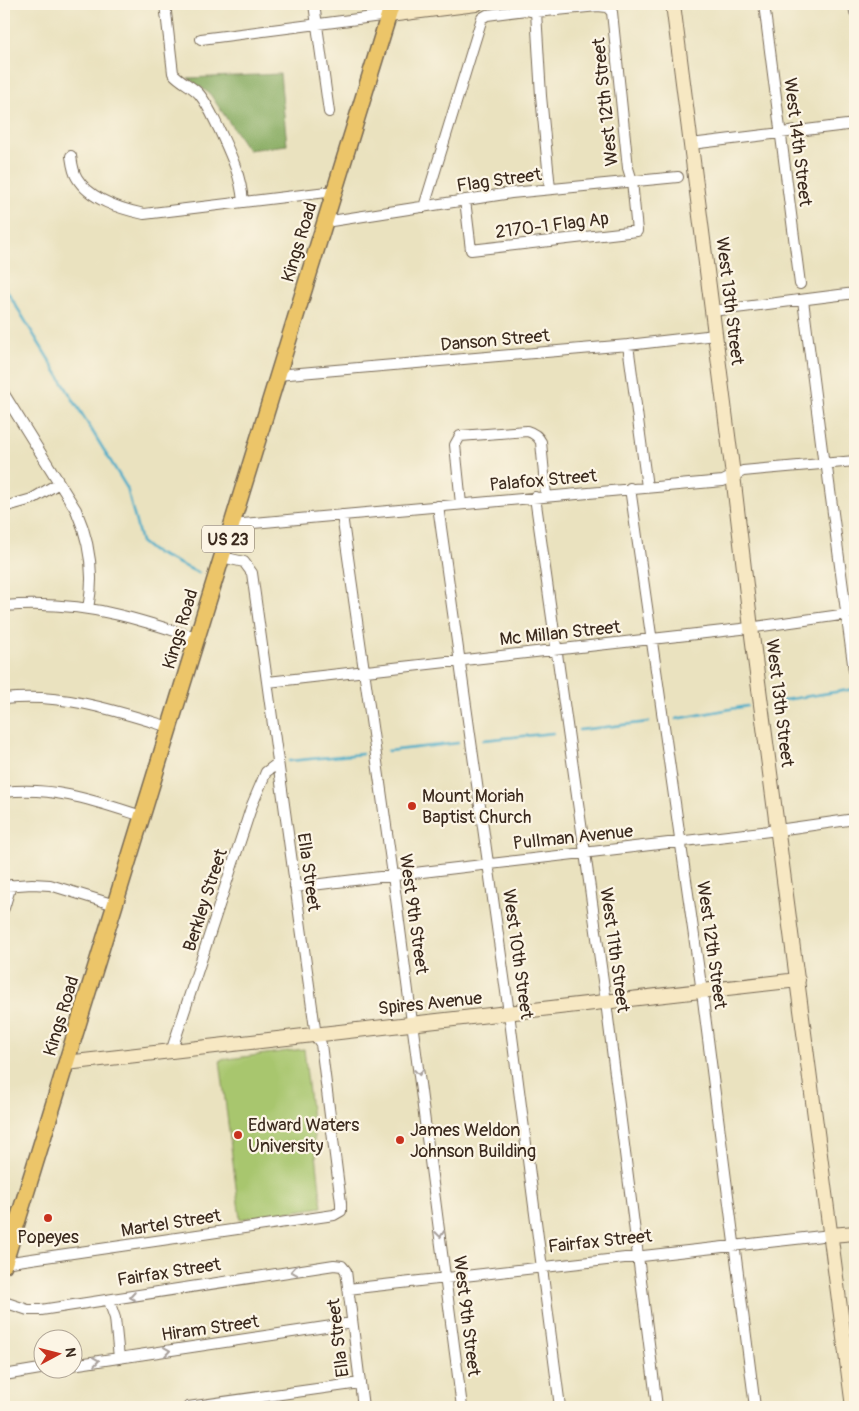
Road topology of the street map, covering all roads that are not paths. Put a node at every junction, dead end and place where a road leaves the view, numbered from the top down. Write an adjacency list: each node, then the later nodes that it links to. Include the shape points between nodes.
1 (164, 4): 22 (street, via 173,73 198,92 207,104 234,162)
2 (314, 4): 10 (street)
3 (476, 4): 7 (street)
4 (673, 4): 15 (street, West 13th Street)
5 (764, 4): 14 (street, West 14th Street)
6 (854, 4): 9 (street)
7 (390, 9): 10 (street); 20 (main road, Kings Road / US 23)
8 (536, 12): 18 (street, West 12th Street, via 598,6 612,12); 19 (street); 23 (street, via 526,10 482,18)
9 (855, 12)
10 (316, 24): 11 (street); 12 (street)
11 (202, 39)
12 (328, 112)
13 (855, 124): 14 (street)
14 (781, 134): 15 (street); 25 (street, West 14th Street)
15 (691, 144): 28 (street, West 13th Street)
16 (71, 156): 22 (street, via 75,176 84,188 130,211 144,214)
17 (678, 177): 18 (street, Flag Street)
18 (632, 181): 19 (street, Flag Street); 21 (street, 2170-1 Flag Ap, via 637,231 588,237 471,250)
19 (550, 189): 21 (street, Flag Street)
20 (334, 191): 22 (street); 24 (main road, Kings Road / US 23)
21 (465, 200): 23 (street, Flag Street)
22 (245, 202)
23 (424, 207): 24 (street, Flag Street)
24 (325, 222): 31 (main road, Kings Road / US 23)
25 (800, 284)
26 (855, 293): 27 (street)
27 (802, 300): 28 (street); 34 (street)
28 (712, 311): 29 (street, West 13th Street)
29 (715, 335): 30 (street, Danson Street); 35 (street, West 13th Street)
30 (628, 345): 31 (street, Danson Street); 37 (street)
31 (278, 375): 45 (main road, Kings Road / US 23)
32 (4, 394): 36 (street)
33 (855, 461): 34 (street, Palafox Street)
34 (825, 463): 35 (street, Palafox Street, via 743,471); 49 (street)
35 (733, 475): 37 (street, Palafox Street, via 723,481); 50 (street, West 13th Street)
36 (60, 483): 43 (street, via 32,499); 48 (street, via 85,531 92,574)
37 (647, 487): 38 (street, Palafox Street)
38 (630, 488): 39 (street, Palafox Street); 52 (street, West 12th Street)
39 (546, 496): 40 (street, Palafox Street); 41 (street, via 541,442 532,432 460,436 456,445)
40 (534, 497): 41 (street, Palafox Street); 53 (street, West 11th Street)
41 (461, 504): 42 (street, Palafox Street)
42 (438, 506): 44 (street, Palafox Street); 54 (street, West 10th Street)
43 (4, 507)
44 (342, 515): 45 (street, Palafox Street); 56 (street, West 9th Street)
45 (232, 525): 46 (main road, Kings Road / US 23)
46 (222, 557): 51 (main road, Kings Road / US 23); 57 (street, Ella Street, via 244,562 252,574)
47 (4, 606): 48 (street, via 59,605)
48 (88, 609): 51 (street)
49 (851, 614): 50 (street, Mc Millan Street); 55 (street)
50 (751, 628): 52 (street, Mc Millan Street); 64 (street, West 13th Street)
51 (197, 638): 59 (main road, Kings Road / US 23)
52 (652, 639): 53 (street, Mc Millan Street); 65 (street, West 12th Street)
53 (556, 650): 54 (street, Mc Millan Street); 66 (street, West 11th Street)
54 (460, 661): 56 (street, Mc Millan Street); 67 (street, West 10th Street)
55 (854, 671)
56 (364, 672): 57 (street, Mc Millan Street); 68 (street, West 9th Street)
57 (268, 682): 60 (street, Ella Street)
58 (4, 699): 59 (street, via 58,699 98,705)
59 (170, 727): 62 (main road, Kings Road / US 23)
60 (278, 763): 70 (street, Ella Street); 79 (street, Berkley Street, via 266,772 252,805)
61 (4, 792): 62 (street, via 60,792)
62 (142, 816): 71 (main road, Kings Road / US 23)
63 (855, 819): 64 (street, Pullman Avenue)
64 (778, 830): 65 (street, Pullman Avenue); 73 (street, West 13th Street)
65 (680, 841): 66 (street, Pullman Avenue); 74 (street, West 12th Street)
66 (584, 852): 67 (street, Pullman Avenue); 75 (street, West 11th Street)
67 (489, 863): 68 (street, Pullman Avenue); 76 (street, West 10th Street)
68 (392, 875): 70 (street, Pullman Avenue); 77 (street, West 9th Street)
69 (7, 886): 71 (street, via 50,885); 72 (street)
70 (295, 887): 78 (street, Ella Street)
71 (115, 904): 80 (main road, Kings Road / US 23)
72 (4, 908)
73 (798, 980): 74 (street, Spires Avenue); 83 (street, West 13th Street)
74 (702, 992): 75 (street, Spires Avenue); 84 (street, West 12th Street)
75 (606, 1002): 76 (street, Spires Avenue); 85 (street, West 11th Street)
76 (510, 1013): 77 (street, Spires Avenue); 88 (street, West 10th Street)
77 (413, 1024): 78 (street, Spires Avenue); 89 (street, West 9th Street, one-way to 89)
78 (316, 1036): 79 (street, Spires Avenue); 81 (street, Ella Street, via 321,1044)
79 (171, 1052): 80 (street, Spires Avenue)
80 (66, 1063): 86 (main road, Kings Road / US 23)
81 (341, 1211): 86 (street, Martel Street, via 334,1215)
82 (855, 1233): 83 (street, Fairfax Street)
83 (831, 1235): 84 (street, Fairfax Street); 105 (street, West 13th Street)
84 (734, 1245): 85 (street, Fairfax Street); 104 (street, West 12th Street)
85 (638, 1256): 88 (street, Fairfax Street); 103 (street, West 11th Street)
86 (4, 1264)
87 (342, 1266): 90 (street, Ella Street, via 346,1271); 91 (street, Fairfax Street, one-way to 91)
88 (542, 1267): 89 (street, Fairfax Street); 102 (street, West 10th Street)
89 (445, 1278): 90 (street, Fairfax Street); 101 (street, West 9th Street)
90 (348, 1289): 93 (street, Ella Street)
91 (109, 1301): 92 (street, Fairfax Street, via 41,1310 28,1310); 94 (street, via 115,1318)
92 (4, 1302)
93 (352, 1322): 94 (street, Hiram Street, one-way to 93); 98 (street, Ella Street)
94 (119, 1358): 95 (street, Hiram Street, one-way to 94)
95 (82, 1364)
96 (32, 1370): 97 (street)
97 (4, 1375)
98 (360, 1383): 99 (street); 100 (street, Ella Street)
99 (188, 1407)
100 (363, 1407)
101 (462, 1407)
102 (560, 1407)
103 (657, 1407)
104 (755, 1407)
105 (853, 1407)

